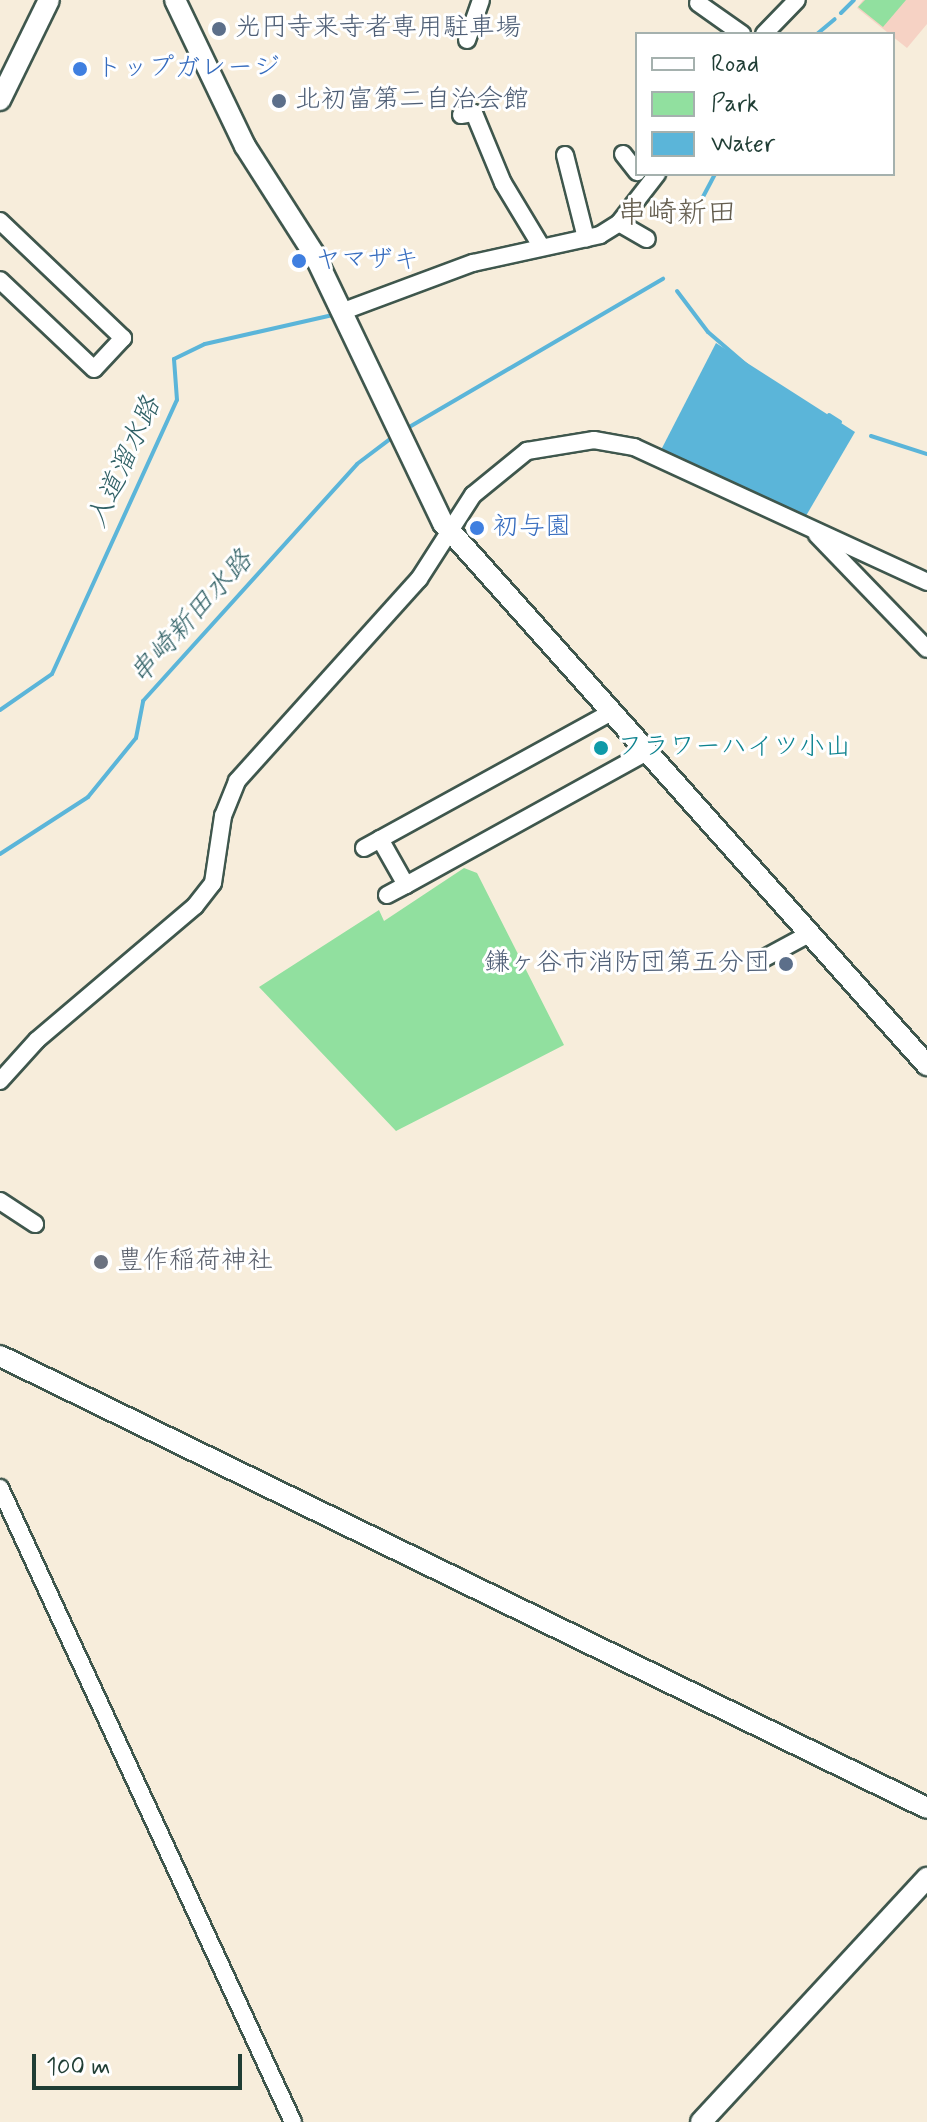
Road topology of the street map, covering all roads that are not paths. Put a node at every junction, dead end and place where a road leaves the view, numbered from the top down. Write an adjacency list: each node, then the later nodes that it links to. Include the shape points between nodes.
1 (49, 0): 9 (street)
2 (175, 0): 21 (street, via 220,99)
3 (481, 0): 8 (street)
4 (797, 0): 7 (street)
5 (698, 3): 6 (street)
6 (739, 32)
7 (766, 32)
8 (467, 40)
9 (0, 100)
10 (461, 115): 19 (street, via 474,113 503,183)
11 (623, 154): 13 (street)
12 (565, 155): 17 (street)
13 (635, 167)
14 (645, 177): 16 (street)
15 (0, 221): 20 (street, via 123,338 94,369)
16 (619, 223): 17 (street); 18 (street)
17 (586, 238): 19 (street)
18 (647, 239)
19 (541, 246): 21 (street)
20 (0, 280)
21 (341, 312): 22 (street)
22 (449, 533): 23 (street, via 473,495 527,451 594,440 634,447); 26 (street); 35 (street, via 419,579 237,781 223,816 213,883 195,906 37,1040)
23 (817, 535): 24 (street); 25 (street, via 821,547)
24 (927, 582)
25 (927, 649)
26 (611, 712): 27 (street); 28 (street)
27 (647, 752): 30 (street); 32 (street)
28 (380, 839): 29 (street); 30 (street)
29 (364, 848)
30 (406, 885): 31 (street)
31 (387, 895)
32 (809, 934): 33 (street); 34 (street)
33 (761, 960)
34 (927, 1065)
35 (0, 1081)
36 (0, 1201): 37 (street)
37 (35, 1224)
38 (0, 1356): 41 (street)
39 (0, 1488): 40 (street)
40 (5, 1514): 43 (street)
41 (927, 1808)
42 (927, 1878): 44 (street)
43 (293, 2122)
44 (701, 2122)

